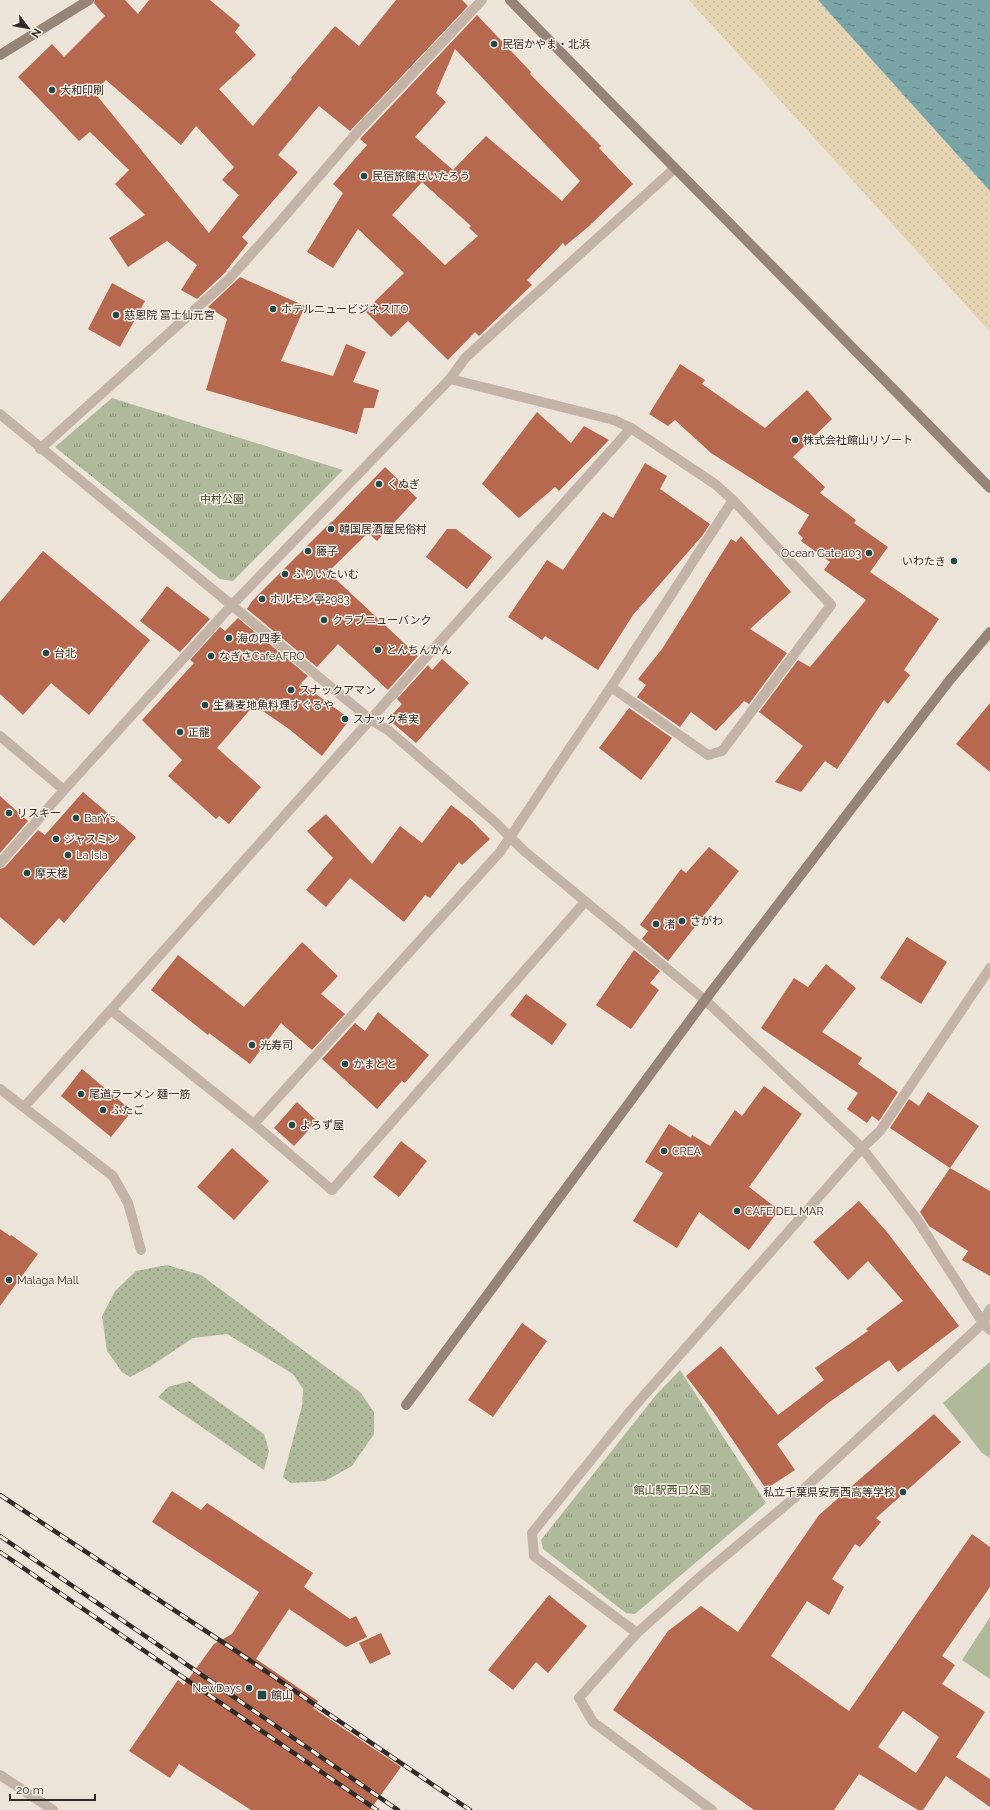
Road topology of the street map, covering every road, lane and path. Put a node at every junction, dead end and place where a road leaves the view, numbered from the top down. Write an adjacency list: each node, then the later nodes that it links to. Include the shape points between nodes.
1 (89, 0): 4 (street)
2 (482, 0): 9 (street, via 359,130 229,279)
3 (510, 0): 5 (street)
4 (0, 55)
5 (674, 169): 6 (street, via 465,358); 10 (street, via 826,319)
6 (450, 379): 8 (street, via 614,420); 12 (street)
7 (0, 414): 9 (street)
8 (631, 428): 11 (street, via 716,484); 15 (street)
9 (40, 449): 12 (street)
10 (990, 488)
11 (733, 500): 14 (street); 14 (street, via 831,605 722,751 708,755)
12 (231, 606): 15 (street); 17 (street)
13 (990, 632): 22 (street, via 949,681)
14 (612, 688): 18 (street)
15 (371, 720): 18 (street, via 388,730); 23 (street)
16 (0, 736): 17 (street)
17 (64, 790): 19 (street)
18 (511, 837): 20 (street); 26 (street)
19 (0, 863)
20 (585, 902): 22 (street); 26 (street, via 332,1190)
21 (990, 968): 27 (street, via 880,1131)
22 (705, 1000): 27 (street); 31 (street)
23 (111, 1010): 25 (street); 26 (street)
24 (0, 1089): 25 (street)
25 (24, 1107): 28 (street, via 112,1176 128,1203)
26 (254, 1124)
27 (862, 1148): 30 (street, via 916,1218); 32 (street, via 632,1409 532,1533 534,1556)
28 (141, 1250)
29 (990, 1309): 30 (street)
30 (986, 1326): 32 (street, via 793,1499)
31 (406, 1405)
32 (637, 1633): 35 (street, via 579,1698 592,1722)
33 (0, 1775): 34 (street)
34 (53, 1810)
35 (712, 1810)

